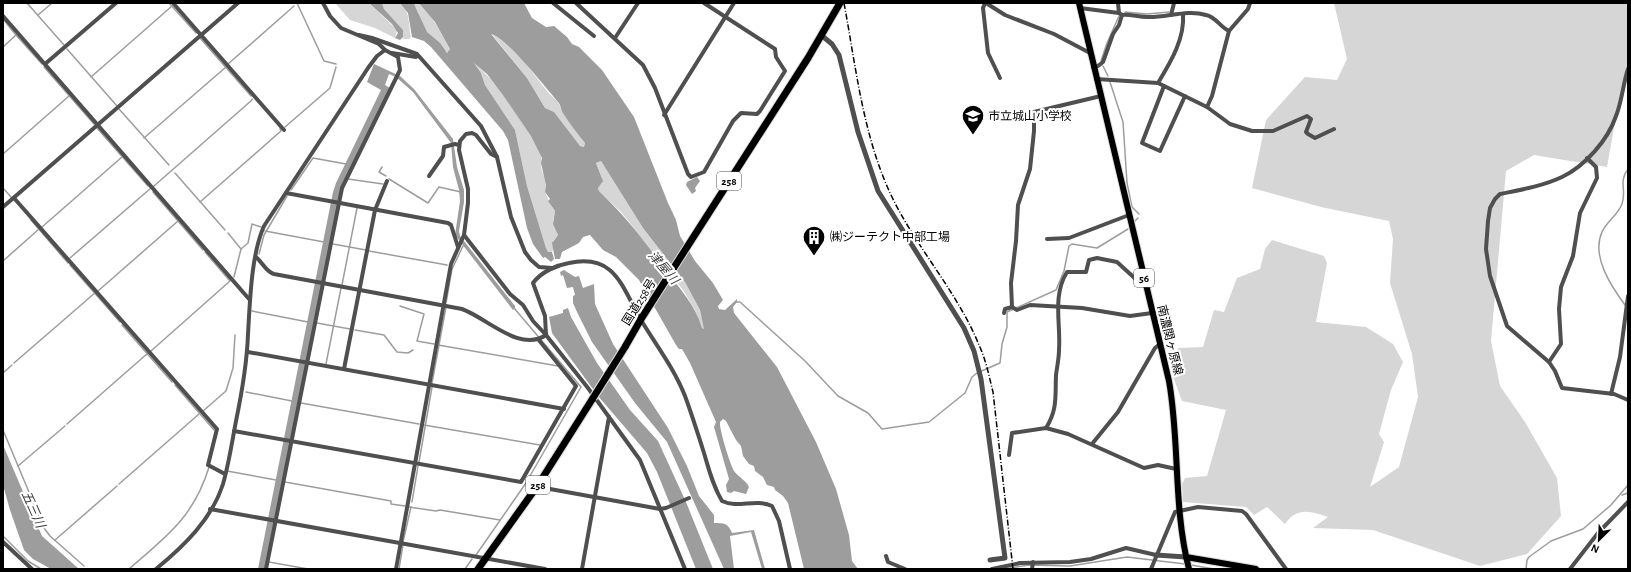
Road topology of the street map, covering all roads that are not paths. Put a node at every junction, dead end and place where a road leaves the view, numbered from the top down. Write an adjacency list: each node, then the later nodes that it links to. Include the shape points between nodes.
1 (116, 3): 31 (street)
2 (173, 3): 24 (street)
3 (238, 3): 24 (street)
4 (323, 3): 22 (street, via 335,23)
5 (553, 3): 25 (street)
6 (576, 3): 26 (street)
7 (638, 3): 26 (street)
8 (704, 3): 20 (street)
9 (734, 3): 20 (street)
10 (840, 3): 23 (highway, 国道258号 / 258)
11 (985, 3): 29 (street, via 1005,15 1054,34); 34 (street, via 983,8 988,53)
12 (1118, 3): 16 (street)
13 (1174, 3): 18 (street)
14 (1250, 3): 21 (street, via 1248,9)
15 (1079, 6): 16 (street); 29 (main road, 南濃関ヶ原線 / 56)
16 (1121, 14): 18 (street, via 1148,17); 32 (street, via 1103,62)
17 (1183, 14): 18 (street); 21 (street, via 1211,16); 36 (street, via 1184,24 1174,55)
18 (1171, 15)
19 (3, 16): 31 (street)
20 (726, 17): 41 (street); 41 (street, via 775,49 776,57 785,71 760,111 757,114 741,113 733,121 704,172 691,177)
21 (1229, 30): 40 (street)
22 (353, 34): 27 (street, via 379,44); 30 (street, via 372,38)
23 (821, 34): 71 (highway, 国道258号 / 258); 105 (street, via 839,55 858,132 878,191 964,328 974,351 980,375 1005,558)
24 (201, 35): 42 (street); 43 (street)
25 (594, 36)
26 (615, 38): 41 (street, via 643,65)
27 (385, 50): 28 (street); 50 (street, via 368,68)
28 (390, 53): 30 (street); 52 (street, via 398,57 399,74 345,182)
29 (1090, 53): 32 (main road, 南濃関ヶ原線 / 56)
30 (421, 57): 46 (street, via 481,126)
31 (45, 64): 42 (street)
32 (1093, 67): 35 (main road, 南濃関ヶ原線 / 56)
33 (1628, 68): 47 (street, via 1623,95 1609,133)
34 (1000, 78)
35 (1096, 78): 36 (street); 38 (main road, 南濃関ヶ原線 / 56)
36 (1158, 84): 37 (street)
37 (1164, 86): 39 (street); 39 (street, via 1142,143 1160,151)
38 (1101, 96): 55 (main road, 南濃関ヶ原線 / 56); 68 (street, via 1034,112 1030,169 1018,205 1010,283)
39 (1185, 96): 40 (street)
40 (1207, 107): 44 (street, via 1230,124 1252,131 1273,131 1307,116 1311,119 1306,132 1315,138)
41 (664, 115)
42 (98, 124): 51 (street); 65 (street)
43 (284, 130)
44 (1334, 130)
45 (455, 145): 46 (street, via 472,133 491,154); 48 (street, via 444,147 443,156); 56 (street, via 468,189)
46 (497, 156): 60 (street, via 511,216 525,252 539,267)
47 (1587, 158): 76 (street, via 1596,167 1597,178 1580,213 1573,256 1561,287 1561,344); 76 (street, via 1563,177 1500,194 1490,208 1487,263 1506,323)
48 (429, 176)
49 (388, 181): 54 (street)
50 (286, 193): 52 (street); 59 (street, via 264,226 259,237)
51 (14, 198): 53 (street); 90 (street, via 217,429 208,465)
52 (339, 203): 54 (street); 61 (street)
53 (3, 207)
54 (375, 210): 58 (street, via 448,223); 63 (street)
55 (1129, 215): 57 (street, via 1069,238); 62 (main road, 南濃関ヶ原線 / 56)
56 (463, 237): 58 (street); 72 (street, via 510,294 523,305)
57 (1047, 239)
58 (459, 245): 66 (street, via 451,264)
59 (256, 258): 61 (street, via 271,273); 65 (street)
60 (552, 268): 71 (street, via 586,260 609,269 626,288); 72 (street, via 533,283 545,316)
61 (324, 283): 63 (street); 75 (street)
62 (1145, 284): 67 (street, via 1140,283 1117,262 1093,258 1089,260 1086,272 1067,272); 70 (main road, 南濃関ヶ原線 / 56)
63 (360, 290): 66 (street); 77 (street)
64 (1628, 296): 79 (street, via 1620,357)
65 (249, 299): 74 (street)
66 (442, 306): 72 (street, via 474,314 516,338 525,340); 78 (street)
67 (1057, 306): 68 (street, via 1030,305); 70 (street, via 1104,310 1130,316); 83 (street, via 1059,350 1054,416)
68 (1014, 308): 69 (street, via 1005,309)
69 (1004, 313)
70 (1152, 313): 73 (main road, 南濃関ヶ原線 / 56)
71 (641, 319): 104 (highway, 国道258号 / 258, bridge, via 538,485); 115 (street, via 659,345 684,395 718,496 726,503 762,501 772,506 779,521)
72 (542, 337): 81 (street, via 576,384); 82 (street)
73 (1160, 344): 86 (street, via 1155,348 1118,412); 89 (main road, 南濃関ヶ原線 / 56, via 1172,400)
74 (248, 352): 75 (street); 84 (street)
75 (307, 362): 77 (street); 85 (street)
76 (1548, 362): 79 (street, via 1562,388)
77 (344, 369): 78 (street)
78 (429, 384): 81 (street); 88 (street)
79 (1611, 394): 80 (street)
80 (1628, 400)
81 (564, 408): 88 (street, via 521,482)
82 (609, 417): 92 (street); 96 (street, via 640,460)
83 (1046, 428): 86 (street); 87 (street, via 1012,432)
84 (234, 431): 85 (street); 90 (street)
85 (292, 442): 88 (street); 98 (street)
86 (1092, 444): 89 (street, via 1144,468 1158,465)
87 (1009, 455)
88 (415, 464): 100 (street)
89 (1176, 469): 97 (main road, 南濃関ヶ原線 / 56)
90 (225, 474): 95 (street, via 218,496)
91 (550, 489): 92 (street)
92 (595, 498): 96 (street); 113 (street)
93 (689, 498): 96 (street)
94 (1628, 502): 122 (street, via 1598,533)
95 (210, 509): 98 (street); 108 (street, via 189,540)
96 (660, 509): 114 (street)
97 (1179, 510): 102 (street, via 1169,523); 103 (main road, 南濃関ヶ原線 / 56); 121 (street, via 1198,507 1242,511)
98 (275, 521): 100 (street); 109 (street)
99 (3, 542): 107 (street)
100 (401, 543): 104 (street); 110 (street)
101 (886, 556): 116 (street, via 888,562)
102 (1156, 556): 103 (street); 106 (street, via 1126,548 1091,559); 118 (street)
103 (1186, 557): 119 (main road, 南濃関ヶ原線 / 56); 120 (main road)
104 (486, 559): 111 (highway, 国道258号 / 258); 112 (street)
105 (990, 560)
106 (1032, 565): 117 (street, via 1008,564)
107 (32, 569)
108 (156, 569)
109 (266, 569)
110 (396, 569)
111 (478, 569)
112 (545, 569)
113 (582, 569)
114 (685, 569)
115 (790, 569)
116 (905, 569)
117 (992, 569)
118 (1151, 569)
119 (1189, 569)
120 (1256, 569)
121 (1286, 569)
122 (1570, 569)

